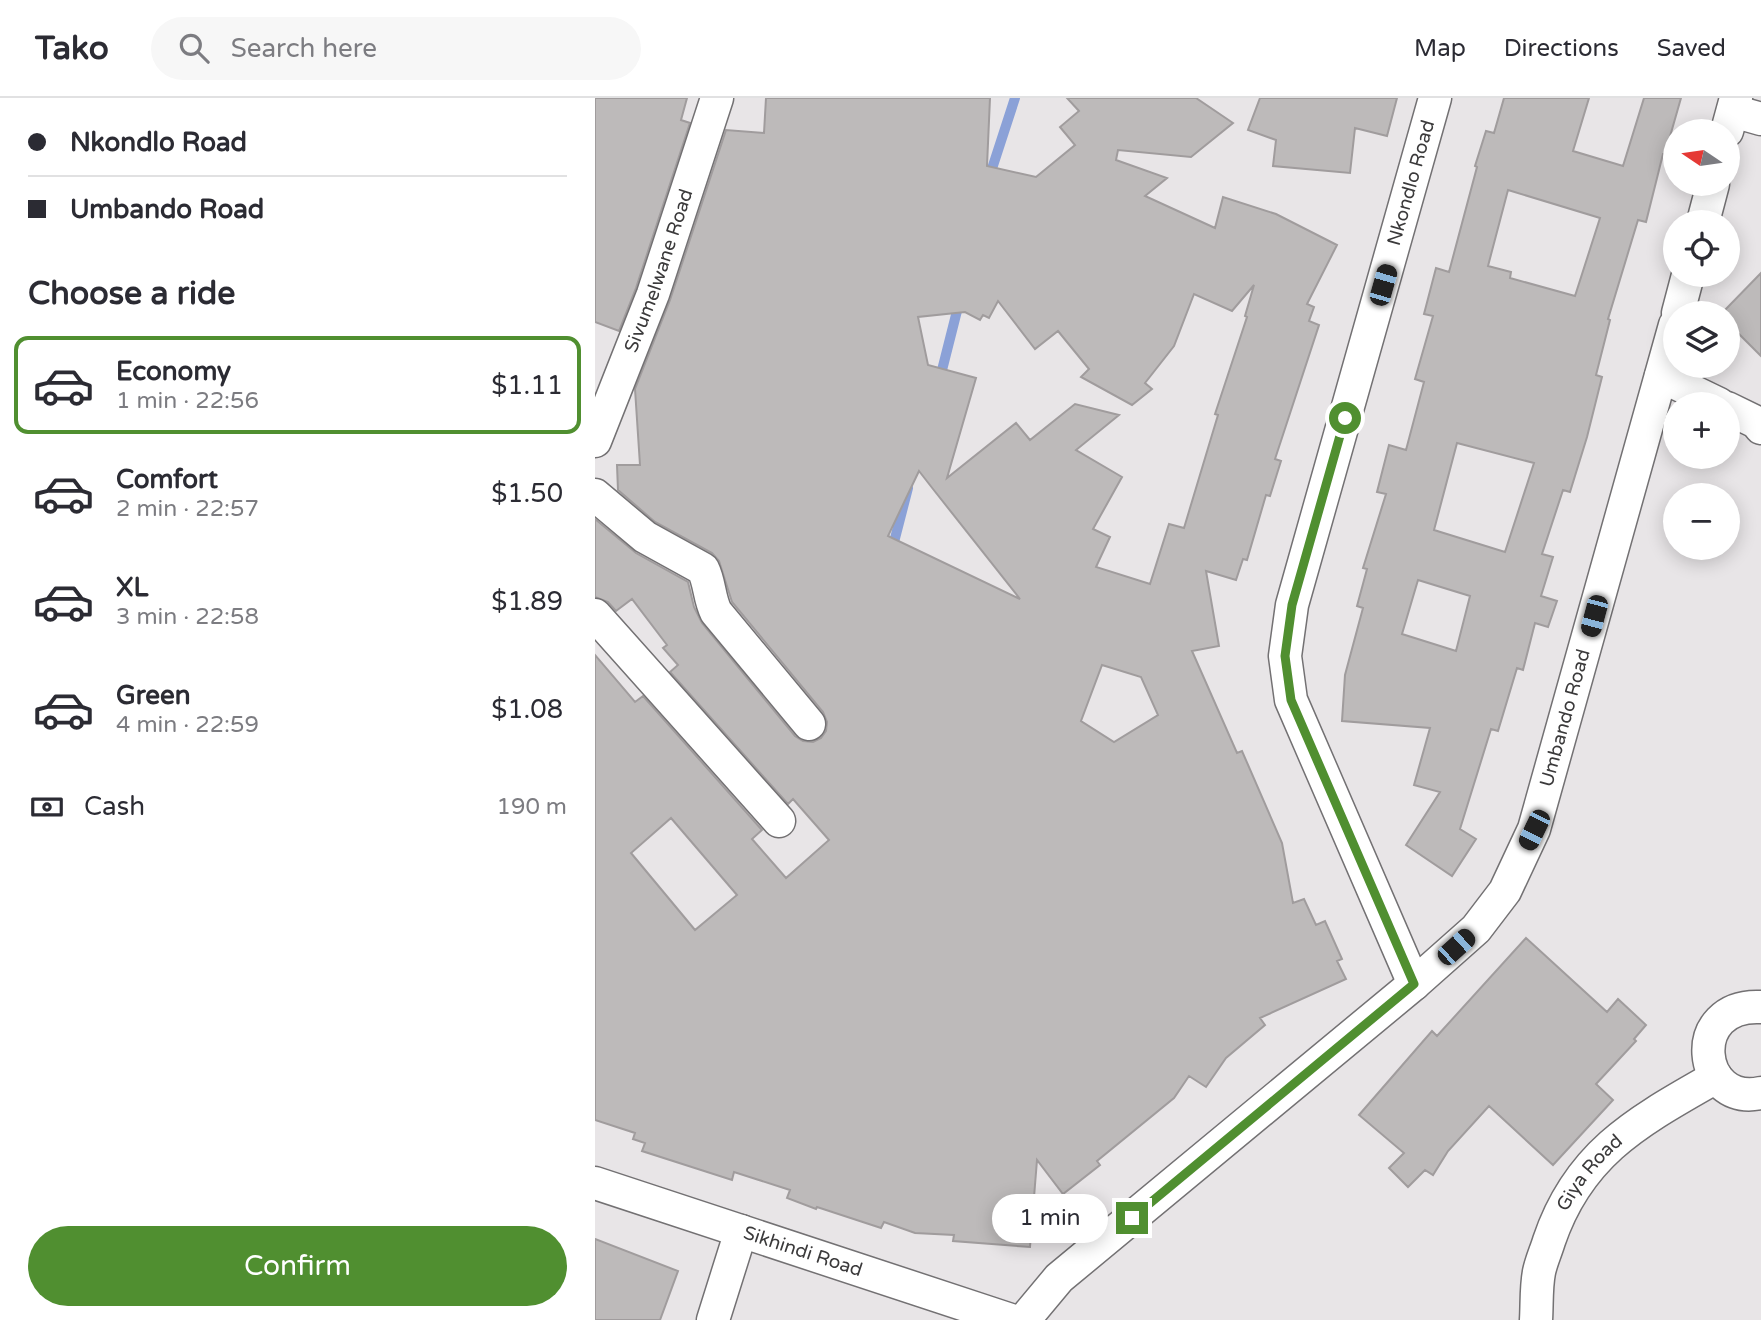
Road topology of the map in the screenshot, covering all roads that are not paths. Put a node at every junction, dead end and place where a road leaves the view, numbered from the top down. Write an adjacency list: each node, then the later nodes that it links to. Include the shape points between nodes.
1 (717, 98): 8 (street, Sivumelwane Road, via 653,293)
2 (1435, 98): 13 (street, Nkondlo Road, via 1292,605 1285,656 1291,700)
3 (1663, 369): 4 (street, Umbando Road)
4 (1661, 376): 5 (street); 13 (street, Umbando Road, via 1534,830 1504,891 1476,929)
5 (1694, 392)
6 (1740, 414): 7 (street)
7 (1761, 428)
8 (595, 441)
9 (595, 495): 11 (street, via 645,537 703,569 716,612)
10 (595, 615): 12 (street)
11 (809, 724)
12 (779, 821)
13 (1414, 984): 21 (street, Umbando Road, via 1059,1278)
14 (1761, 1006): 15 (street, via 1745,1006 1719,1020 1707,1048)
15 (1716, 1077): 16 (street, via 1742,1094); 22 (street, Giya Road, via 1657,1110 1615,1141 1583,1173 1559,1212 1539,1272)
16 (1761, 1093)
17 (595, 1183): 18 (street, Sikhindi Road)
18 (741, 1231): 19 (street); 20 (street, Sikhindi Road)
19 (713, 1320)
20 (1011, 1320)
21 (1024, 1320)
22 (1536, 1320)

